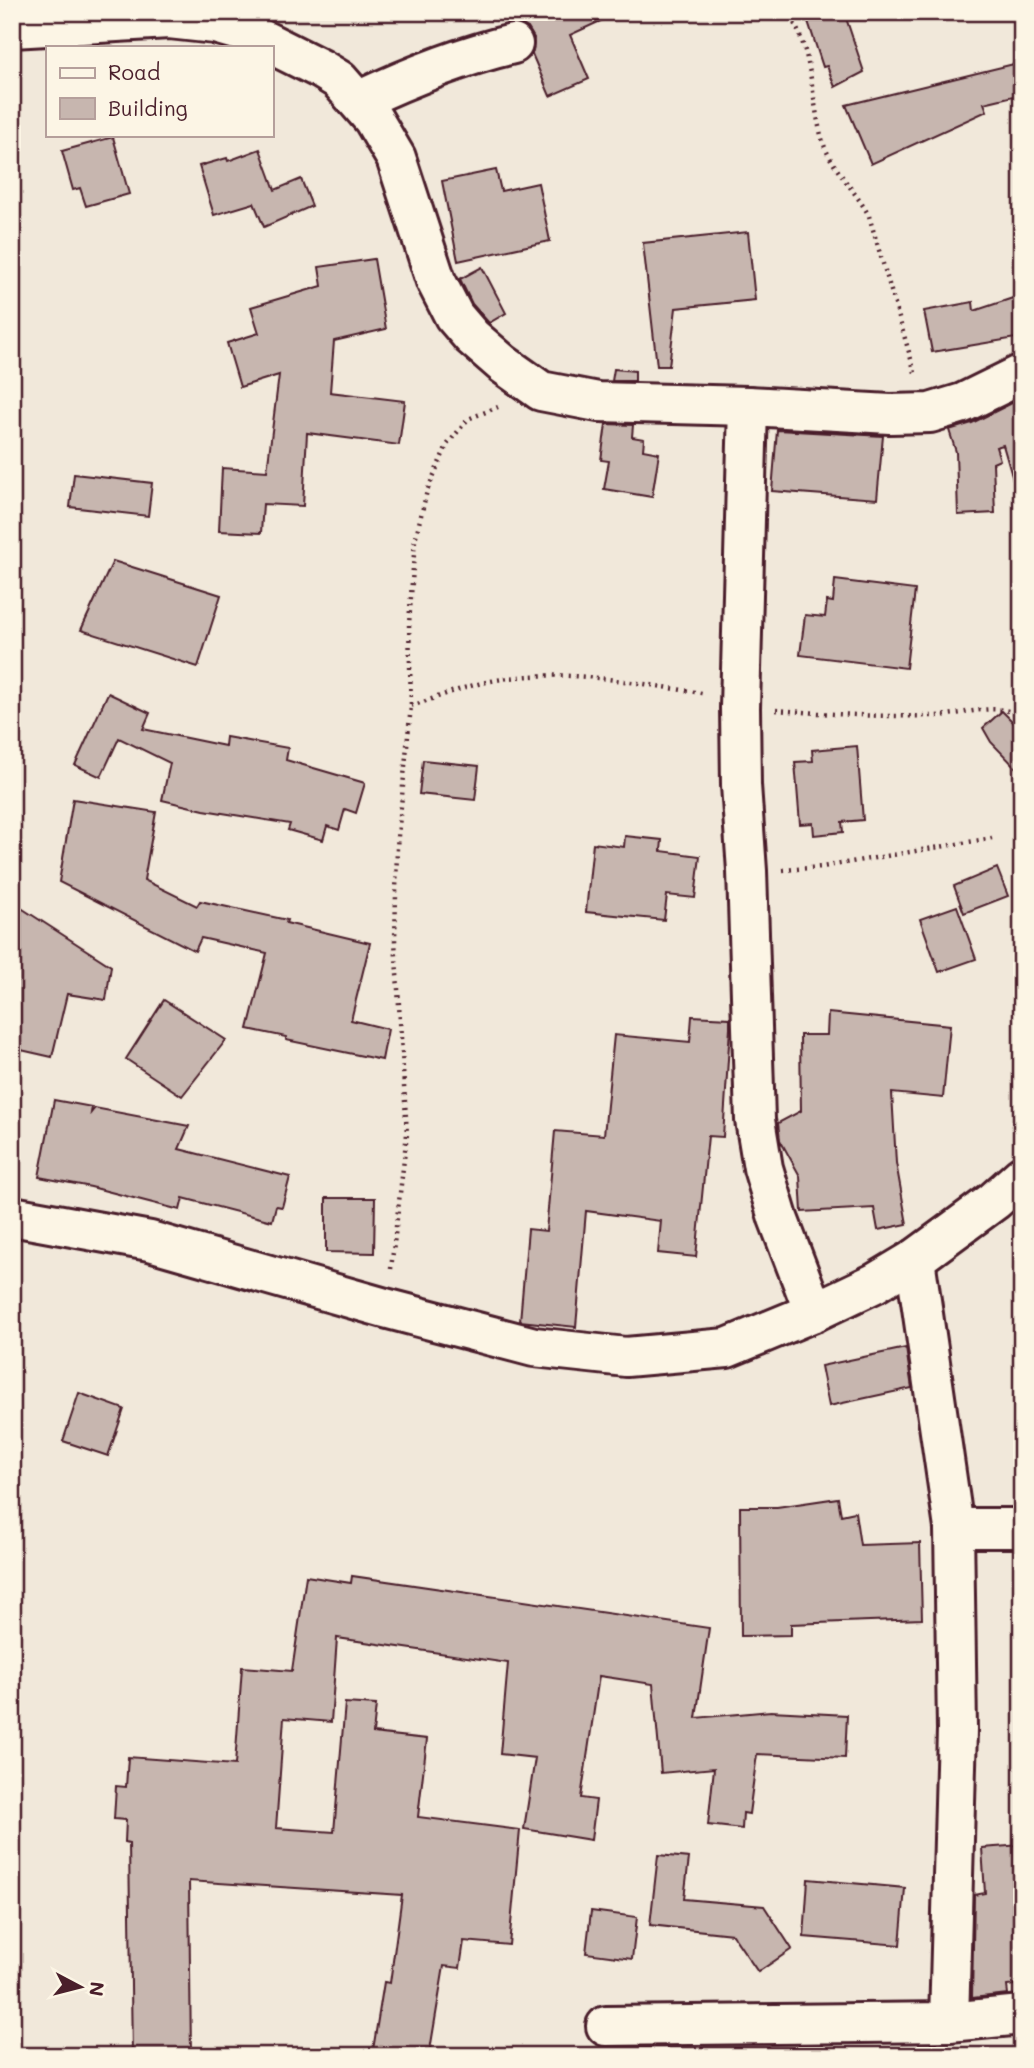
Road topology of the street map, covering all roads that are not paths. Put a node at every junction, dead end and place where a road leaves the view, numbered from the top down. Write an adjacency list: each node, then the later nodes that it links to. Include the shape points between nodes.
1 (12, 28): 3 (street, via 169,19 215,24 253,35 321,69)
2 (513, 44): 3 (street, via 436,66)
3 (358, 101): 5 (street, via 396,158 436,281 454,316 503,364 541,391 598,402)
4 (1022, 374): 5 (street, via 963,403 930,413)
5 (748, 406): 9 (street, via 740,704 755,1120 778,1218)
6 (1022, 1176): 8 (street)
7 (12, 1216): 9 (street, via 150,1241 534,1348 626,1357 727,1348)
8 (915, 1259): 9 (street); 10 (street)
9 (814, 1312)
10 (954, 1528): 11 (street); 13 (street, via 957,1730)
11 (1022, 1528)
12 (1022, 2015): 13 (street)
13 (948, 2022): 14 (street)
14 (606, 2026)

